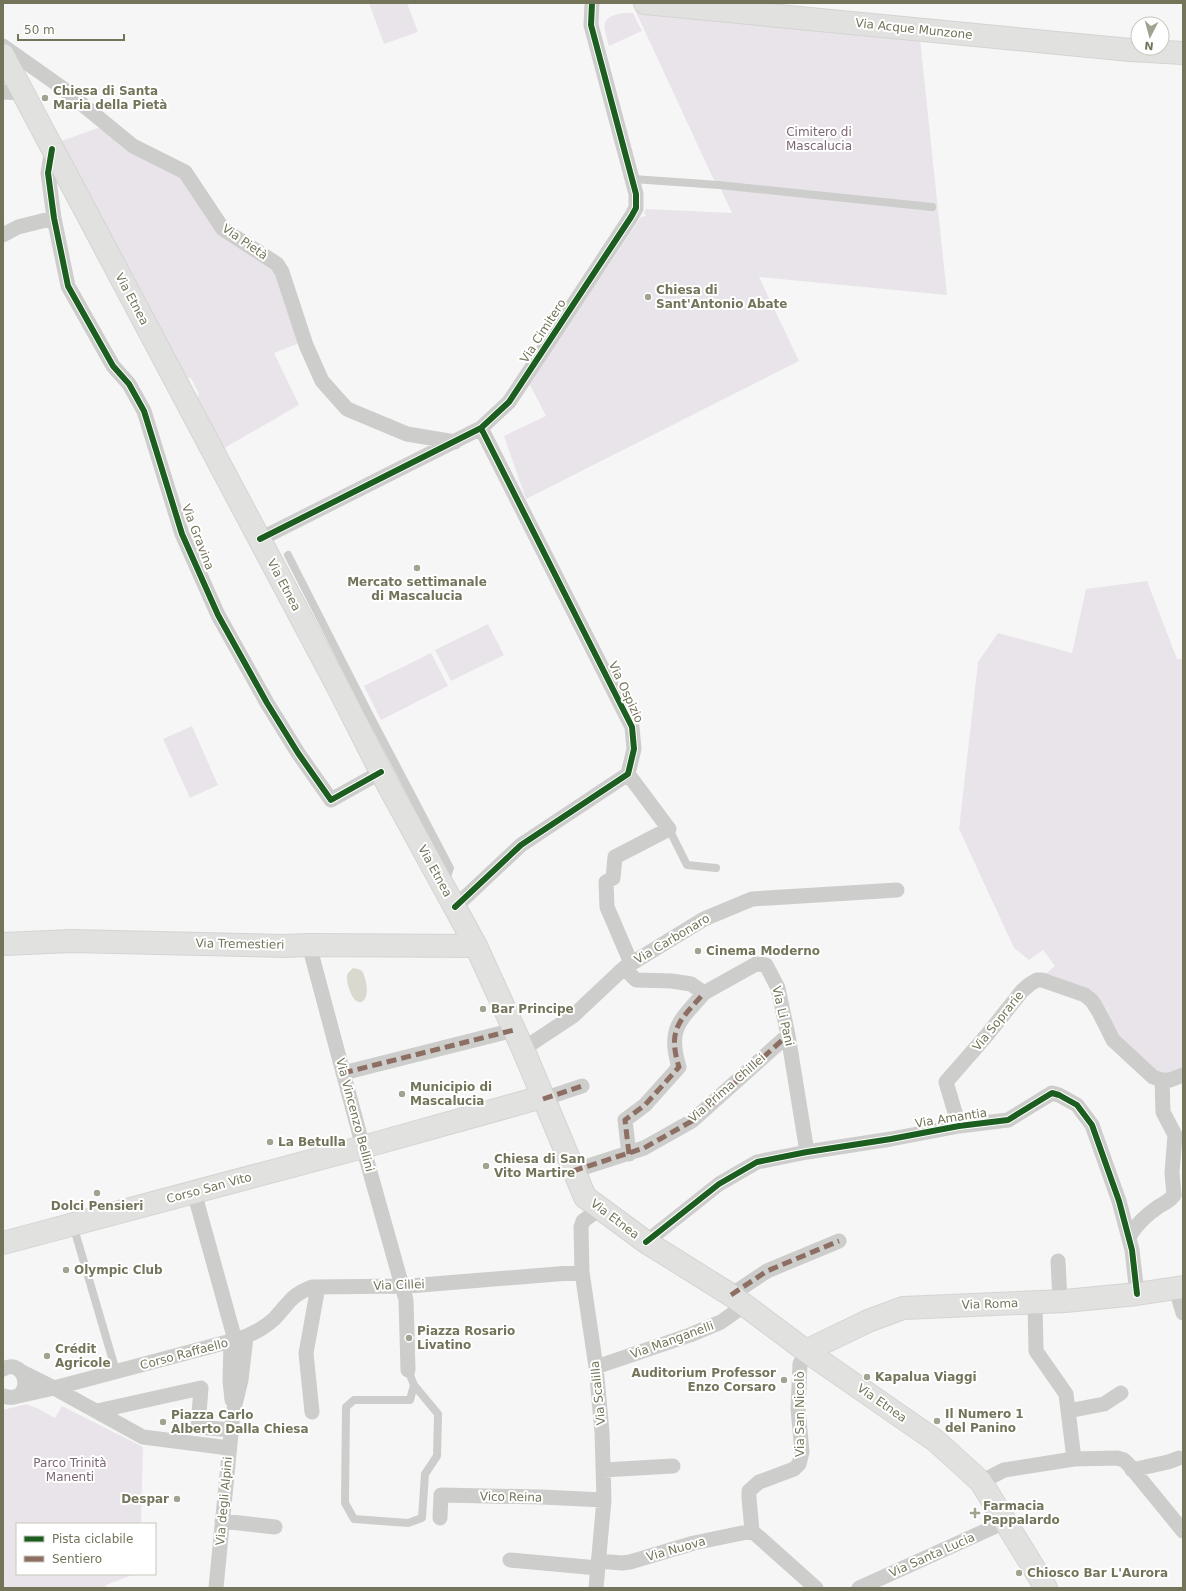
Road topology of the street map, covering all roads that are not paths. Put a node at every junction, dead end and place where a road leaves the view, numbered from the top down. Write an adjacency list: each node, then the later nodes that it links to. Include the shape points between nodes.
1 (592, 3): 9 (street, Via Cimitero, via 591,25)
2 (645, 3): 3 (main road, Via Acque Munzone)
3 (715, 6): 5 (main road, Via Acque Munzone, via 1130,50)
4 (3, 46): 14 (street, Via Pietà, via 61,87 133,146 185,172 223,229 277,264 282,272 306,345 322,381 347,409 408,434)
5 (1183, 53)
6 (3, 55): 7 (main road, Via Etnea)
7 (13, 92): 8 (main road, Via Etnea)
8 (52, 149): 11 (street, via 48,173); 15 (main road, Via Etnea)
9 (633, 179): 10 (lane, via 719,185); 13 (street, Via Cimitero, via 636,208 631,217 509,402)
10 (932, 207)
11 (54, 218): 12 (street, via 18,227); 18 (street, Via Gravina, via 68,286 113,366 129,384 144,410 182,534 218,615 267,703 298,753 332,800)
12 (3, 235)
13 (481, 428): 14 (street, Via Cimitero); 19 (street, Via Ospizio, via 632,726 634,749)
14 (455, 442): 15 (street, Via Cimitero)
15 (260, 539): 17 (main road, Via Etnea)
16 (288, 555): 17 (lane)
17 (359, 711): 18 (main road, Via Etnea); 21 (lane)
18 (381, 772): 21 (main road, Via Etnea)
19 (628, 774): 20 (street); 24 (street, via 521,846)
20 (669, 829): 22 (lane, via 687,865); 28 (street, via 615,857 613,878 606,882 607,907)
21 (423, 833): 24 (main road, Via Etnea, via 444,887)
22 (716, 868)
23 (897, 890): 28 (street, Via Carbonaro, via 752,899 704,919)
24 (455, 907): 27 (main road, Via Etnea)
25 (4, 944): 26 (main road, Via Tremestieri, via 72,941 284,946)
26 (309, 944): 27 (main road, Via Tremestieri); 32 (street, Via Vincenzo Bellini)
27 (476, 946): 31 (main road, Via Etnea)
28 (628, 966): 29 (street, via 636,980 692,984); 31 (street, Via Carbonaro, via 573,1016)
29 (704, 993): 30 (street, Via Li Pani, via 756,964 766,965 778,988); 40 (street, via 675,1029 673,1050 679,1067 645,1106 626,1120)
30 (788, 1035): 39 (street, Via Li Pani); 40 (street, Via Prima Chillei, via 692,1121)
31 (518, 1040): 32 (street); 36 (main road, Via Etnea)
32 (343, 1073): 38 (street, Via Vincenzo Bellini)
33 (1183, 1075): 34 (street)
34 (1162, 1080): 37 (street, Via Soprarie, via 1153,1077 1113,1040 1092,1001 1037,980 1022,991 946,1082); 45 (street, via 1163,1112 1176,1135 1172,1173 1174,1195 1136,1225)
35 (582, 1086): 36 (street)
36 (543, 1098): 38 (main road, Corso San Vito); 41 (main road, Via Etnea)
37 (959, 1126): 39 (street, Via Amantia); 45 (street, Via Amantia, via 1008,1120 1052,1093 1059,1094 1077,1105 1092,1125 1119,1201)
38 (363, 1147): 42 (main road, Corso San Vito); 51 (street, Via Vincenzo Bellini)
39 (807, 1152): 47 (street, Via Amantia, via 757,1162 719,1184)
40 (629, 1154): 41 (street, Via Prima Chillei)
41 (573, 1171): 43 (main road, Via Etnea, via 585,1196)
42 (194, 1192): 44 (main road, Corso San Vito); 59 (street, Corso Raffaello)
43 (601, 1208): 47 (main road, Via Etnea); 50 (street, Via Scalilla, via 583,1221 581,1227)
44 (72, 1225): 48 (main road, Corso San Vito); 64 (lane)
45 (1128, 1237): 54 (street, Via Amantia)
46 (839, 1241): 55 (street, Via Manganelli, via 766,1271)
47 (646, 1242): 55 (main road, Via Etnea)
48 (3, 1243)
49 (1058, 1261): 56 (street)
50 (582, 1272): 51 (street, Via Cillei); 62 (street, Via Scalilla)
51 (402, 1285): 52 (street, Via Cillei); 63 (street, Via Vincenzo Bellini, via 406,1300)
52 (318, 1287): 59 (street, Via Cillei, via 312,1287 290,1299 273,1319); 71 (street, via 306,1354)
53 (1179, 1288): 54 (main road, Via Roma); 58 (street)
54 (1137, 1294): 56 (main road, Via Roma)
55 (738, 1300): 60 (main road, Via Etnea); 62 (street, Via Manganelli, via 722,1322)
56 (1060, 1301): 57 (main road, Via Roma)
57 (1035, 1302): 60 (main road, Via Roma, via 903,1308 868,1321); 70 (street, via 1036,1351 1066,1394)
58 (1183, 1313)
59 (237, 1340): 64 (street, Corso Raffaello); 73 (street, Via degli Alpini, via 230,1381 233,1413)
60 (806, 1351): 81 (main road, Via Etnea, via 936,1441); 87 (street, Via San Nicolò, via 800,1364 798,1409 802,1452 799,1464 794,1469 759,1482 749,1491)
61 (8, 1366): 66 (street); 68 (street, via 24,1377 25,1384 23,1391)
62 (596, 1367): 79 (street, Via Scalilla)
63 (408, 1370): 65 (lane)
64 (116, 1371): 66 (street, Corso Raffaello)
65 (414, 1384): 65 (lane, via 410,1400 354,1400 346,1408 345,1503 354,1520 408,1524 422,1518 425,1474 437,1456 438,1414)
66 (54, 1388): 68 (street, Corso Raffaello); 69 (street)
67 (1121, 1393): 70 (street, via 1104,1404)
68 (9, 1397)
69 (97, 1411): 72 (street, via 201,1388); 74 (street, via 143,1437)
70 (1068, 1411): 77 (street)
71 (312, 1412)
72 (198, 1427): 73 (street); 74 (street)
73 (231, 1430): 75 (street, Via degli Alpini)
74 (197, 1444): 75 (street)
75 (229, 1448): 84 (street, Via degli Alpini)
76 (1179, 1458): 80 (street)
77 (1074, 1459): 80 (street, via 1117,1458 1124,1460); 81 (street, via 1004,1470)
78 (673, 1466): 79 (street)
79 (603, 1470): 82 (street, Via Scalilla)
80 (1132, 1470): 88 (street)
81 (981, 1482): 85 (main road, Via Etnea)
82 (604, 1500): 83 (street, Vico Reina, via 441,1495); 90 (street, Via Scalilla)
83 (440, 1518)
84 (222, 1521): 86 (street); 91 (street, Via degli Alpini)
85 (1005, 1522): 94 (street, Via Santa Lucia); 95 (main road, Via Etnea)
86 (275, 1527)
87 (752, 1531): 90 (street, Via Nuova, via 694,1543 630,1562); 93 (street)
88 (1183, 1531)
89 (510, 1560): 90 (street, Via Nuova)
90 (598, 1565): 92 (street, Via Scalilla)
91 (216, 1588)
92 (596, 1588)
93 (816, 1588)
94 (859, 1588)
95 (1046, 1588)

